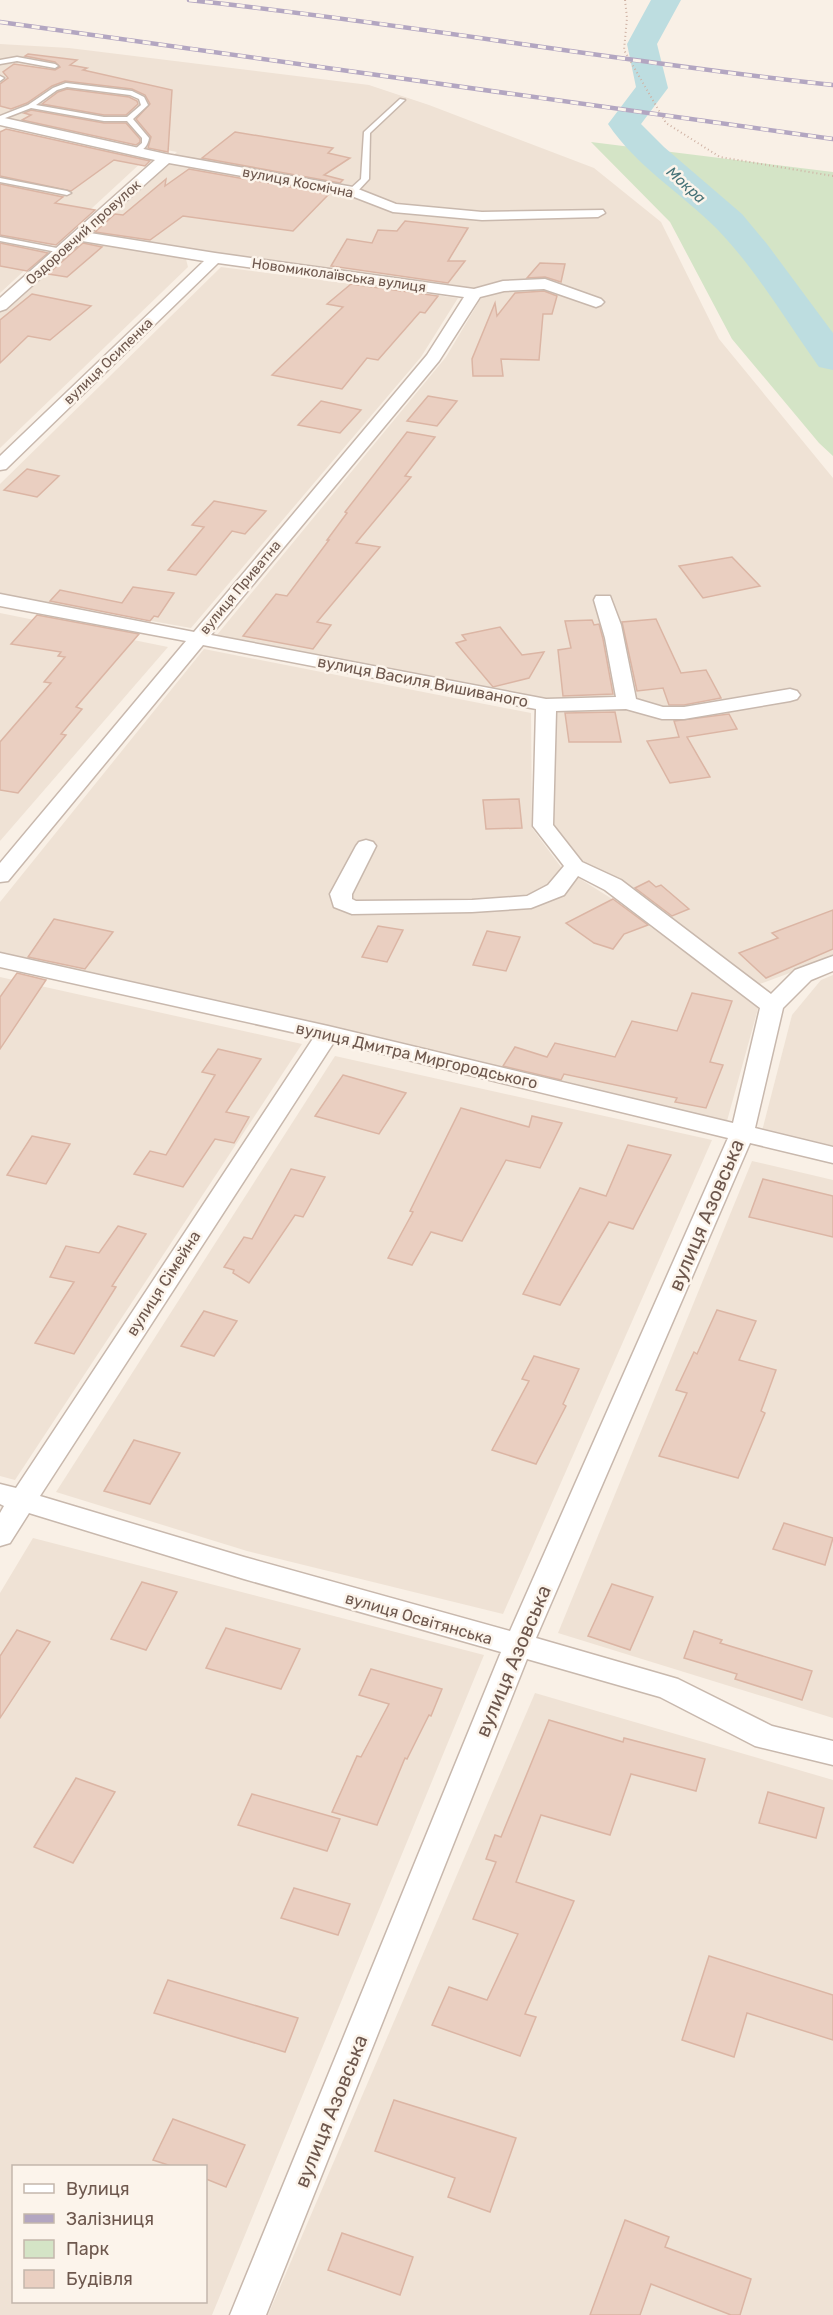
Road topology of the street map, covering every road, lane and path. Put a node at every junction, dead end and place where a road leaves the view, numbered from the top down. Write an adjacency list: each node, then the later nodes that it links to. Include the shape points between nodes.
1 (625, 0): 10 (path, via 624,50 666,123 720,157)
2 (0, 62): 3 (lane, via 17,59)
3 (55, 66)
4 (402, 100): 12 (lane, via 367,132 365,179)
5 (30, 106): 6 (lane, via 104,119); 6 (lane, via 55,89 80,85 142,98 144,105); 7 (lane)
6 (129, 119): 8 (lane, via 146,138)
7 (0, 120): 8 (street, вулиця Космічна)
8 (136, 151): 9 (street, вулиця Космічна)
9 (166, 158): 12 (street, вулиця Космічна); 15 (street, Оздоровчий провулок)
10 (833, 176)
11 (0, 180): 13 (lane)
12 (353, 191): 14 (street, вулиця Космічна, via 393,208 482,216)
13 (67, 193)
14 (598, 213)
15 (79, 236): 17 (street, Оздоровчий провулок); 18 (street, Новомиколаївська вулиця)
16 (0, 240): 17 (lane)
17 (62, 251): 21 (street, Оздоровчий провулок)
18 (215, 258): 19 (street, Новомиколаївська вулиця); 22 (street, вулиця Осипенка)
19 (474, 294): 20 (street, Новомиколаївська вулиця, via 503,286 545,284); 25 (street, вулиця Приватна, via 434,358)
20 (597, 302)
21 (0, 306)
22 (0, 465)
23 (0, 600): 25 (street, вулиця Василя Вишиваного)
24 (603, 600): 27 (street, via 612,620)
25 (198, 638): 28 (street, вулиця Василя Вишиваного); 31 (street, вулиця Приватна)
26 (790, 695): 27 (street, via 684,713 662,714)
27 (627, 704): 28 (street)
28 (546, 705): 30 (street, вулиця Василя Вишиваного, via 543,826)
29 (366, 846): 30 (street, via 341,894 342,902 352,908 531,902 556,890)
30 (575, 866): 34 (street, вулиця Василя Вишиваного, via 613,885)
31 (0, 876)
32 (0, 960): 35 (street, вулиця Дмитра Миргородського)
33 (833, 963): 34 (street, via 803,975)
34 (772, 1006): 36 (street, вулиця Азовська)
35 (327, 1033): 36 (street, вулиця Дмитра Миргородського); 38 (street, вулиця Сімейна)
36 (742, 1133): 37 (street, вулиця Дмитра Миргородського); 40 (street, вулиця Азовська)
37 (833, 1155)
38 (10, 1497): 39 (street, вулиця Сімейна); 40 (street, вулиця Освітянська)
39 (0, 1535)
40 (518, 1646): 41 (street, вулиця Освітянська, via 668,1687 766,1737); 42 (street, вулиця Азовська)
41 (833, 1753)
42 (248, 2315)

